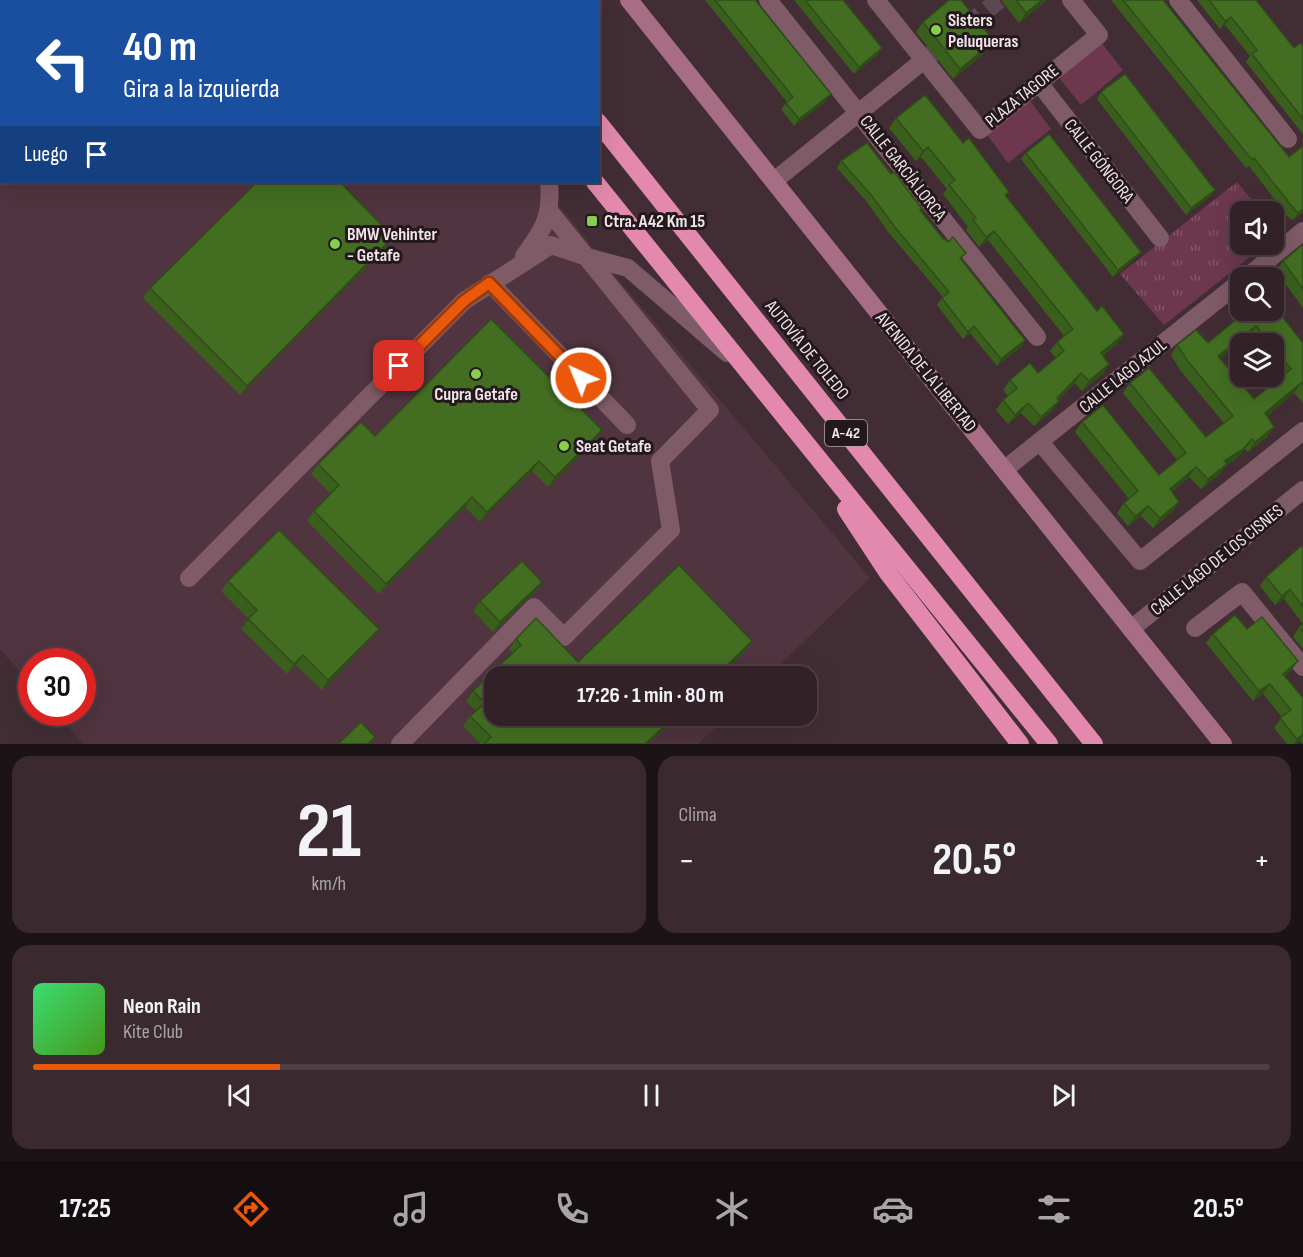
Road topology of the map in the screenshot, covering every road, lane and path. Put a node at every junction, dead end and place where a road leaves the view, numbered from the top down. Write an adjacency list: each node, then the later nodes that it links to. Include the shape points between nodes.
1 (629, 0): 11 (street, AVENIDA DE LA LIBERTAD)
2 (768, 0): 8 (street, CALLE GARCÍA LORCA)
3 (876, 0): 6 (street, PLAZA TAGORE)
4 (1071, 0): 7 (street, PLAZA TAGORE, via 1099,35)
5 (1178, 0): 10 (street)
6 (924, 60): 7 (street, PLAZA TAGORE, via 980,130); 8 (street)
7 (1039, 83): 16 (street, CALLE GÓNGORA)
8 (858, 112): 11 (street); 22 (street, CALLE GARCÍA LORCA)
9 (600, 125): 37 (highway, AUTOVÍA DE TOLEDO / A-42)
10 (1288, 139)
11 (774, 181): 28 (street, AVENIDA DE LA LIBERTAD)
12 (549, 183): 14 (street)
13 (597, 183): 23 (highway, A-42)
14 (549, 211): 17 (street); 18 (street, via 541,234)
15 (1303, 231): 19 (street)
16 (1160, 238)
17 (587, 257): 18 (street, via 551,244); 23 (street, via 628,268); 34 (street, via 710,410 660,461 671,530 564,637 534,607)
18 (517, 265): 20 (street)
19 (1259, 267)
20 (489, 283): 24 (street); 30 (street, via 464,301)
21 (1230, 290): 27 (street, CALLE LAGO AZUL)
22 (1037, 337)
23 (749, 372): 25 (highway, A-42)
24 (627, 425)
25 (792, 427): 35 (highway, via 888,573); 36 (highway, A-42)
26 (1303, 431): 27 (street, via 1140,561)
27 (1040, 442): 28 (street, CALLE LAGO AZUL)
28 (1005, 470): 32 (street, AVENIDA DE LA LIBERTAD)
29 (1303, 490): 32 (street, CALLE LAGO DE LOS CISNES)
30 (189, 578)
31 (1195, 628): 33 (street, via 1242,592)
32 (1131, 629): 38 (street, AVENIDA DE LA LIBERTAD)
33 (1303, 667)
34 (400, 744)
35 (1020, 744)
36 (1049, 744)
37 (1094, 744)
38 (1223, 744)

